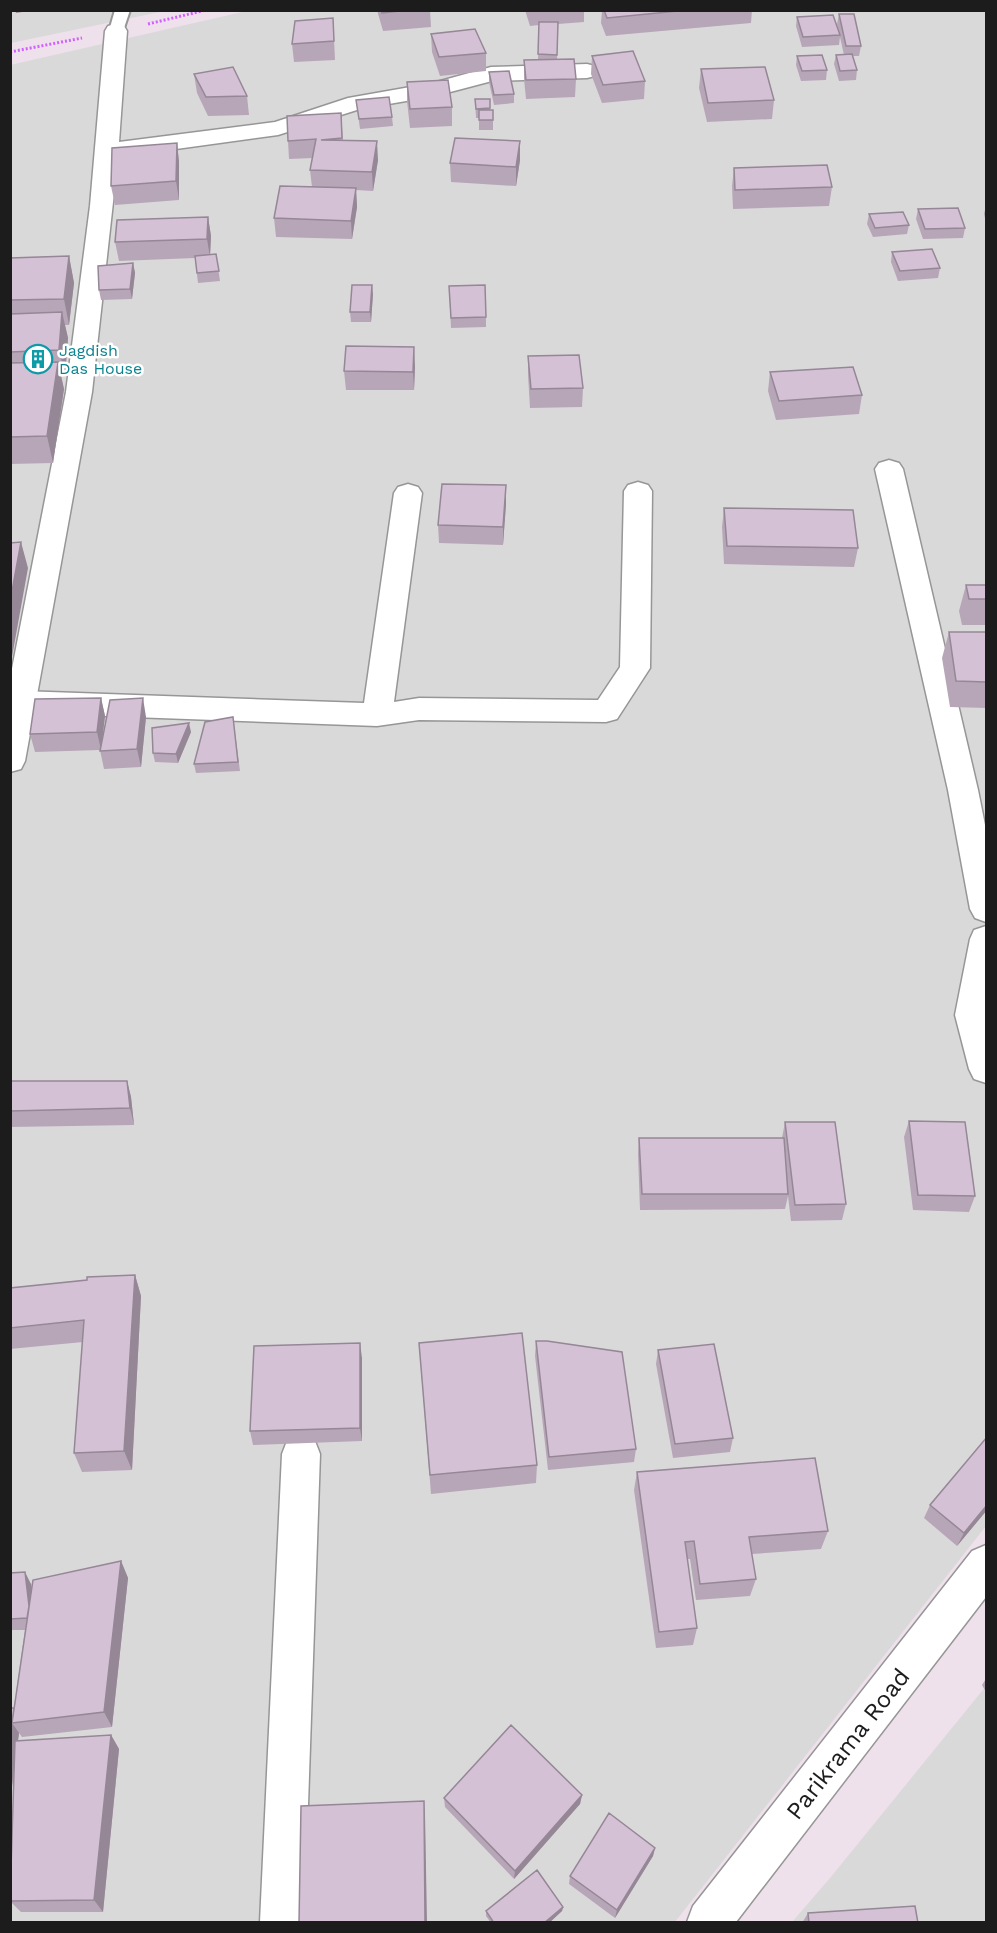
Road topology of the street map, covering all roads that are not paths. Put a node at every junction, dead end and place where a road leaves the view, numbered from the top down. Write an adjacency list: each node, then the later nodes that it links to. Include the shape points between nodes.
1 (119, 21): 3 (street)
2 (587, 71): 3 (street, via 491,74 356,103 278,128)
3 (107, 151): 7 (street, via 79,392)
4 (889, 469): 10 (street)
5 (638, 491): 8 (street, via 635,668 606,711 419,709)
6 (408, 493): 8 (street)
7 (21, 702): 8 (street); 9 (street)
8 (377, 715)
9 (10, 761)
10 (987, 909)
11 (987, 939): 12 (street, via 972,1015)
12 (987, 1069)
13 (301, 1454): 15 (street)
14 (987, 1565): 16 (street, Parikrama Road)
15 (282, 1923)
16 (709, 1923)

